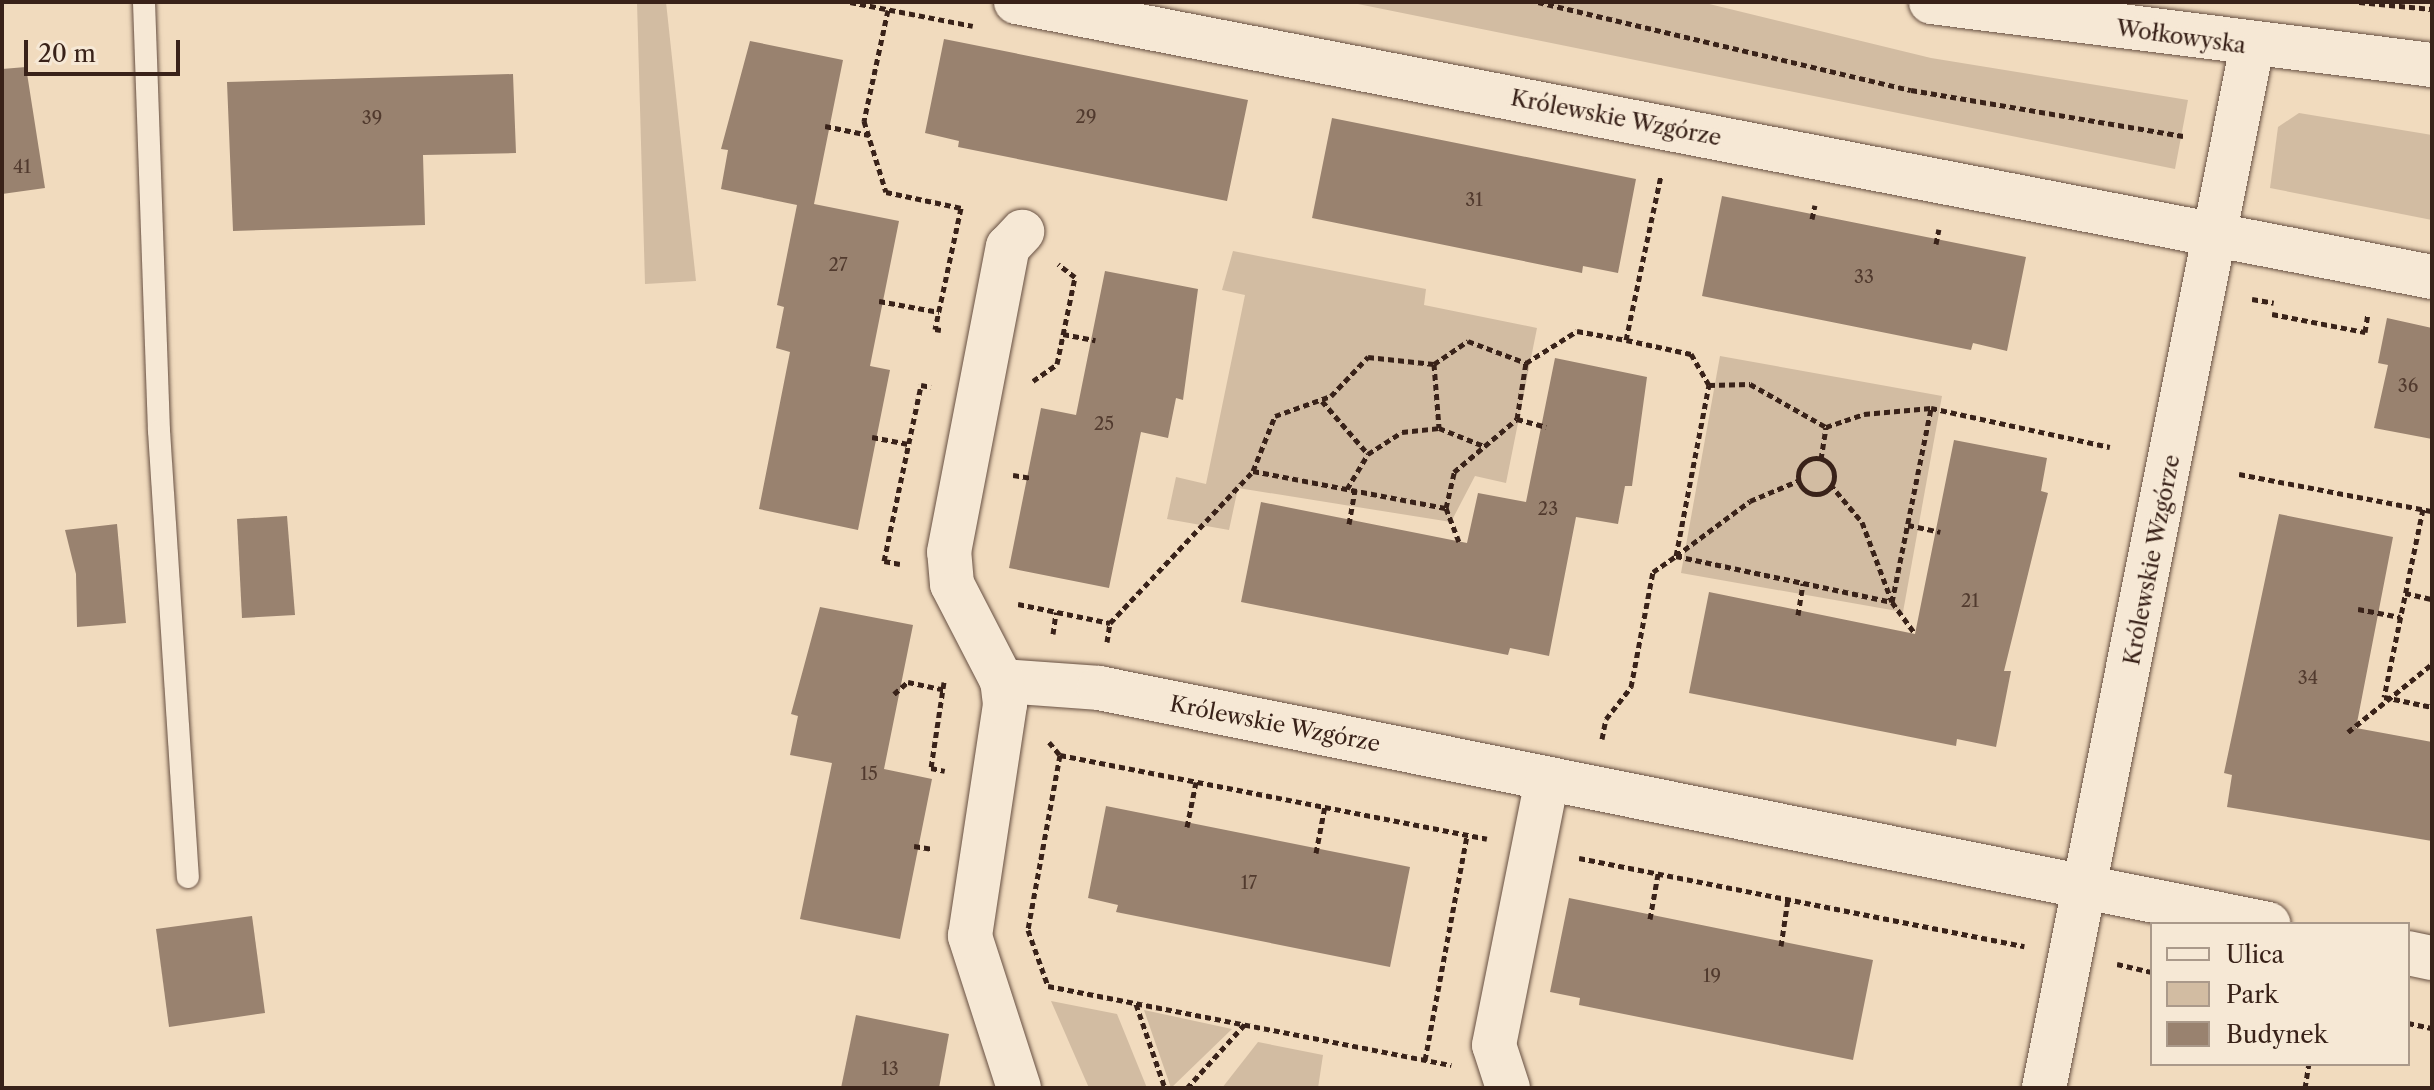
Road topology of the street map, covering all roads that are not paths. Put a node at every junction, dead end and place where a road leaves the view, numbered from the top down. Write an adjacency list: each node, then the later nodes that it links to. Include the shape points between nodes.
1 (144, 2): 11 (lane, via 159,431)
2 (1016, 2): 7 (street, Królewskie Wzgórze)
3 (1931, 2): 4 (street, Wołkowyska)
4 (2252, 46): 5 (street, Wołkowyska); 7 (street, Królewskie Wzgórze)
5 (2432, 65)
6 (1022, 232): 9 (street, via 1008,247 949,552 956,596)
7 (2217, 233): 8 (street, Królewskie Wzgórze); 12 (street, Królewskie Wzgórze)
8 (2432, 277)
9 (1002, 681): 10 (street, Królewskie Wzgórze, via 1099,688); 16 (street, via 1005,704 970,936)
10 (1547, 779): 12 (street, Królewskie Wzgórze); 17 (street, via 1494,1045)
11 (188, 877)
12 (2087, 888): 13 (street, Królewskie Wzgórze); 18 (street, Królewskie Wzgórze)
13 (2258, 922)
14 (2410, 953): 15 (street)
15 (2432, 958)
16 (1019, 1088)
17 (1508, 1088)
18 (2044, 1088)

